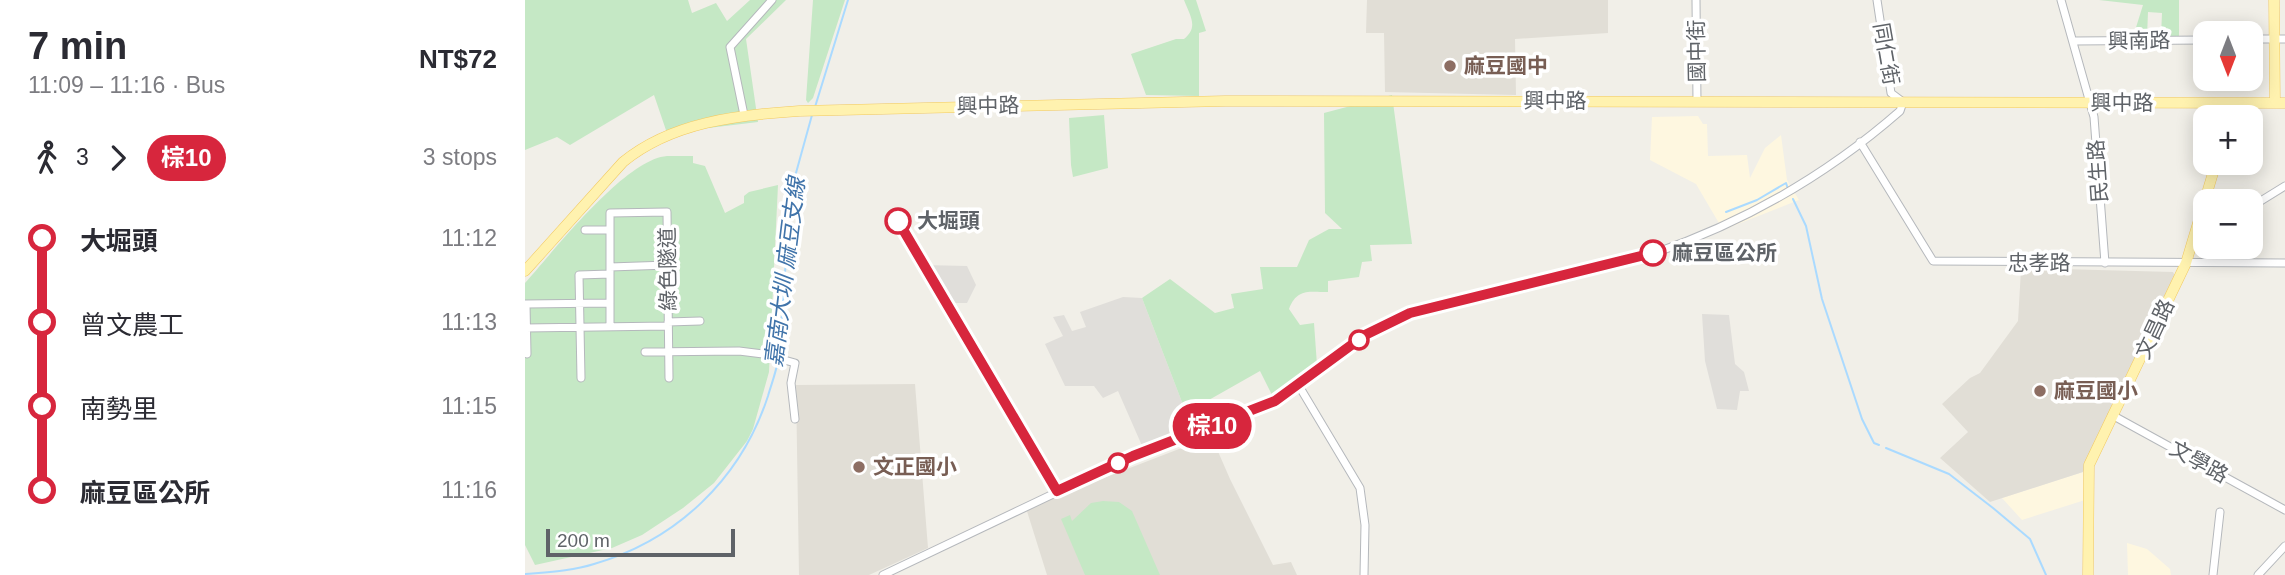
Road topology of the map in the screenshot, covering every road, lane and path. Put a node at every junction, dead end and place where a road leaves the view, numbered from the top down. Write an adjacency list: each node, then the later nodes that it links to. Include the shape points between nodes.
1 (772, 0): 14 (street, via 730,47)
2 (1696, 0): 9 (street, 國中街)
3 (1877, 0): 10 (street, 同仁街, via 1891,93)
4 (2061, 0): 8 (street, 民生路)
5 (2274, 0): 6 (main road)
6 (2279, 39): 13 (main road)
7 (2193, 40): 8 (street, 興南路)
8 (2074, 41): 11 (street, 民生路)
9 (1697, 102): 10 (main road, 興中路); 14 (main road, 興中路, via 1212,101)
10 (1903, 102): 11 (main road, 興中路); 15 (street, via 1900,111)
11 (2091, 103): 12 (main road, 興中路); 21 (street, 民生路)
12 (2233, 103): 13 (main road, 興中路)
13 (2280, 103)
14 (744, 115): 25 (main road, 興中路, via 666,135 640,149)
15 (1860, 142): 21 (street, 忠孝路, via 1933,261); 39 (street, via 1765,206 1652,254 1410,313 1365,335)
16 (2285, 186): 17 (street)
17 (2263, 200)
18 (585, 230): 19 (street)
19 (610, 230): 24 (street, 綠色隧道, via 610,213 667,212); 26 (street)
20 (2193, 249): 22 (main road, 文昌路)
21 (2105, 263): 22 (street, 忠孝路)
22 (2186, 263): 23 (street, 忠孝路); 40 (main road, 文昌路)
23 (2285, 263)
24 (668, 265): 26 (street); 30 (street, 綠色隧道)
25 (525, 271)
26 (610, 271): 27 (street, via 579,275); 28 (street)
27 (580, 303): 28 (street); 32 (street, via 526,304); 33 (street)
28 (610, 303): 31 (street)
29 (700, 321): 30 (street)
30 (668, 324): 31 (street); 35 (street, 綠色隧道)
31 (610, 327): 33 (street)
32 (526, 328): 33 (street); 36 (street)
33 (580, 328): 38 (street)
34 (645, 352): 35 (street)
35 (668, 352): 37 (street, 綠色隧道); 41 (street, via 739,351 795,363 791,383)
36 (527, 354)
37 (669, 378)
38 (581, 379)
39 (1299, 386): 45 (street, via 1265,406 1133,456); 46 (street, via 1360,488)
40 (2112, 415): 42 (street, 文學路); 47 (main road, 文昌路, via 2089,465)
41 (795, 419)
42 (2285, 510)
43 (2220, 512): 48 (street)
44 (2285, 546): 49 (street)
45 (883, 575)
46 (1364, 575)
47 (2088, 575)
48 (2213, 575)
49 (2258, 575)

